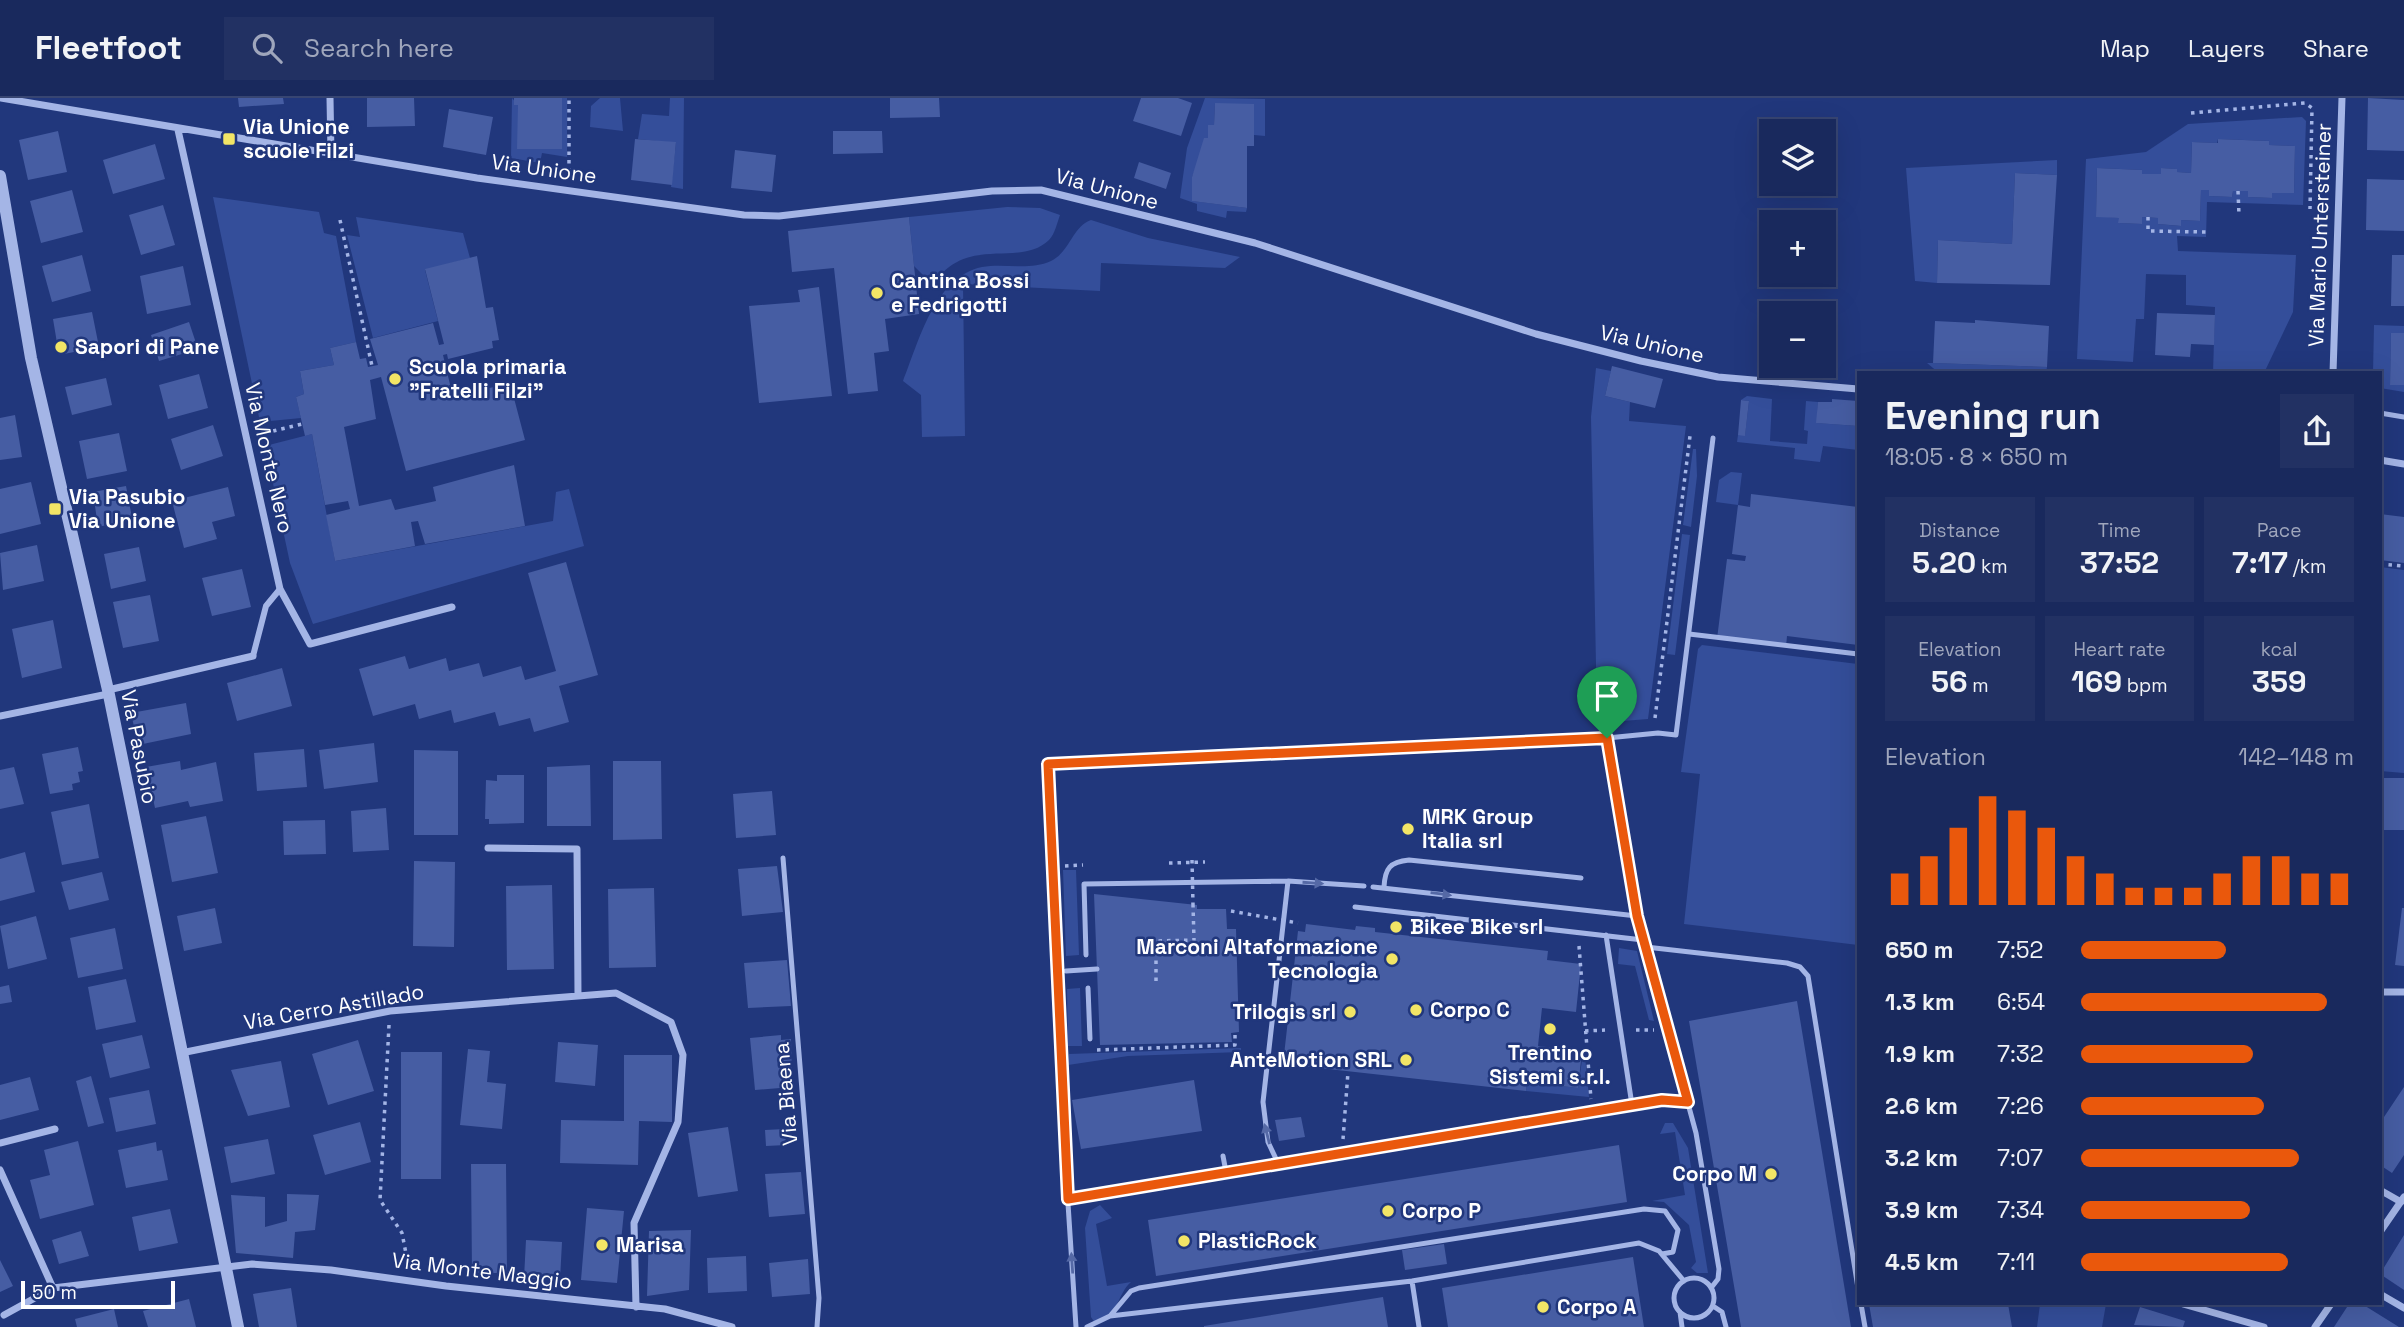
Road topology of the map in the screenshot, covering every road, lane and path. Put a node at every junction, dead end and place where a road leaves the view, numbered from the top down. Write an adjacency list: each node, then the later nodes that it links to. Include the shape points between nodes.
1 (1, 98): 6 (street, Via Unione)
2 (330, 98): 7 (street)
3 (569, 98): 8 (path)
4 (2342, 98): 17 (street, Via Mario Untersteiner)
5 (2191, 113): 11 (path, via 2305,103 2312,108)
6 (178, 130): 7 (street, Via Unione); 31 (street, Via Monte Nero)
7 (331, 154): 18 (street, Via Unione, via 744,215 779,216 992,191 1041,190 1255,243 1536,334 1661,366 1718,377)
8 (569, 172)
9 (0, 176): 38 (street, Via Pasubio, via 31,358)
10 (2238, 191): 12 (path)
11 (2309, 209)
12 (2239, 215)
13 (2148, 217): 15 (path, via 2148,231)
14 (340, 220): 16 (path)
15 (2206, 232)
16 (372, 366)
17 (2333, 371)
18 (1857, 389)
19 (2382, 413): 20 (lane)
20 (2404, 417)
21 (302, 424): 22 (path)
22 (273, 431)
23 (1690, 436): 27 (path)
24 (1713, 438): 33 (lane)
25 (2382, 460): 26 (street)
26 (2404, 464)
27 (1678, 528): 28 (path); 36 (path)
28 (1691, 530)
29 (2382, 564): 30 (path)
30 (2404, 566)
31 (280, 589): 32 (street, Via Monte Nero, via 310,644); 35 (street, via 266,606)
32 (452, 607)
33 (1689, 634): 34 (lane); 41 (lane, via 1676,735)
34 (1857, 654)
35 (253, 656): 38 (street)
36 (1662, 658): 37 (path); 40 (path)
37 (1675, 660)
38 (108, 692): 39 (street); 78 (street, Via Pasubio)
39 (0, 716)
40 (1655, 718)
41 (1607, 738): 56 (lane); 64 (lane, via 1048,764)
42 (488, 848): 69 (street, via 577,849)
43 (783, 858): 116 (lane, Via Biaena, via 819,1298)
44 (1192, 860): 65 (path, bridge, via 1194,940 1156,941)
45 (1205, 862): 46 (path)
46 (1169, 863)
47 (1063, 866): 48 (path)
48 (1083, 866)
49 (1581, 878): 53 (lane, via 1409,860 1391,864 1385,871)
50 (1287, 881): 51 (lane, one-way to 51); 62 (lane, via 1084,884); 89 (lane, one-way to 50, via 1268,1142 1263,1102)
51 (1364, 886)
52 (1373, 887): 53 (lane)
53 (1384, 887): 56 (lane, one-way to 56)
54 (1355, 907): 57 (lane)
55 (1231, 911): 58 (path, bridge, via 1298,923)
56 (1637, 916): 59 (lane)
57 (1606, 935): 59 (lane); 82 (lane)
58 (1296, 936)
59 (1643, 940): 61 (lane)
60 (1579, 944): 74 (path)
61 (1646, 947): 80 (lane); 101 (lane, via 1744,956 1800,967 1808,976)
62 (1086, 954)
63 (1097, 969): 64 (lane, bridge)
64 (1056, 971): 93 (lane)
65 (1156, 981)
66 (1088, 988): 76 (lane)
67 (2382, 992): 68 (street)
68 (2404, 992)
69 (578, 996): 70 (street, Via Cerro Astillado); 109 (street, Via Cerro Astillado, via 616,993 671,1022 683,1055 678,1122 634,1223)
70 (390, 1011): 78 (street, Via Cerro Astillado); 98 (path, via 380,1200 402,1233)
71 (1605, 1030): 74 (path)
72 (1636, 1030): 73 (path)
73 (1656, 1030)
74 (1585, 1031): 81 (path, via 1592,1101)
75 (1235, 1032): 77 (path, via 1235,1045)
76 (1090, 1039)
77 (1096, 1049)
78 (181, 1054): 97 (street, Via Pasubio)
79 (1348, 1072): 85 (path)
80 (1688, 1102): 82 (lane, via 1674,1098); 103 (lane, via 1719,1269)
81 (1578, 1103)
82 (1632, 1105): 89 (lane)
83 (55, 1129): 87 (street)
84 (1356, 1137): 85 (path)
85 (1343, 1139): 86 (path)
86 (1330, 1141)
87 (0, 1143)
88 (1223, 1156): 90 (lane)
89 (1278, 1163): 90 (lane)
90 (1226, 1172): 93 (lane)
91 (1, 1176): 102 (street)
92 (2382, 1191): 94 (street)
93 (1068, 1199): 117 (lane, one-way to 93)
94 (2402, 1199): 95 (street)
95 (2382, 1229)
96 (1662, 1254): 99 (lane, via 1648,1244 1627,1244); 100 (lane); 113 (lane, via 1673,1252 1678,1230 1665,1211 1644,1209 1139,1288)
97 (226, 1268): 98 (street, Via Monte Maggio, via 271,1265); 102 (street, Via Monte Maggio); 114 (street, Via Pasubio)
98 (411, 1281): 109 (street, Via Monte Maggio)
99 (1412, 1281): 113 (lane); 119 (lane)
100 (1684, 1281): 103 (lane, via 1701,1281); 111 (lane, via 1674,1289)
101 (1857, 1282)
102 (53, 1288): 112 (street)
103 (1711, 1288): 108 (lane)
104 (2382, 1294): 110 (street)
105 (1861, 1305): 122 (lane)
106 (2187, 1305): 123 (street)
107 (2330, 1305): 124 (street)
108 (1713, 1306): 111 (lane, via 1699,1317 1685,1317); 121 (lane, via 1721,1312)
109 (636, 1307): 115 (street, Via Monte Maggio, via 689,1313)
110 (2404, 1308)
111 (1680, 1312): 120 (lane)
112 (4, 1315)
113 (1110, 1315): 118 (lane)
114 (238, 1327)
115 (732, 1327)
116 (817, 1327)
117 (1076, 1327)
118 (1087, 1327)
119 (1419, 1327)
120 (1682, 1327)
121 (1726, 1327)
122 (1865, 1327)
123 (2264, 1327)
124 (2315, 1327)

